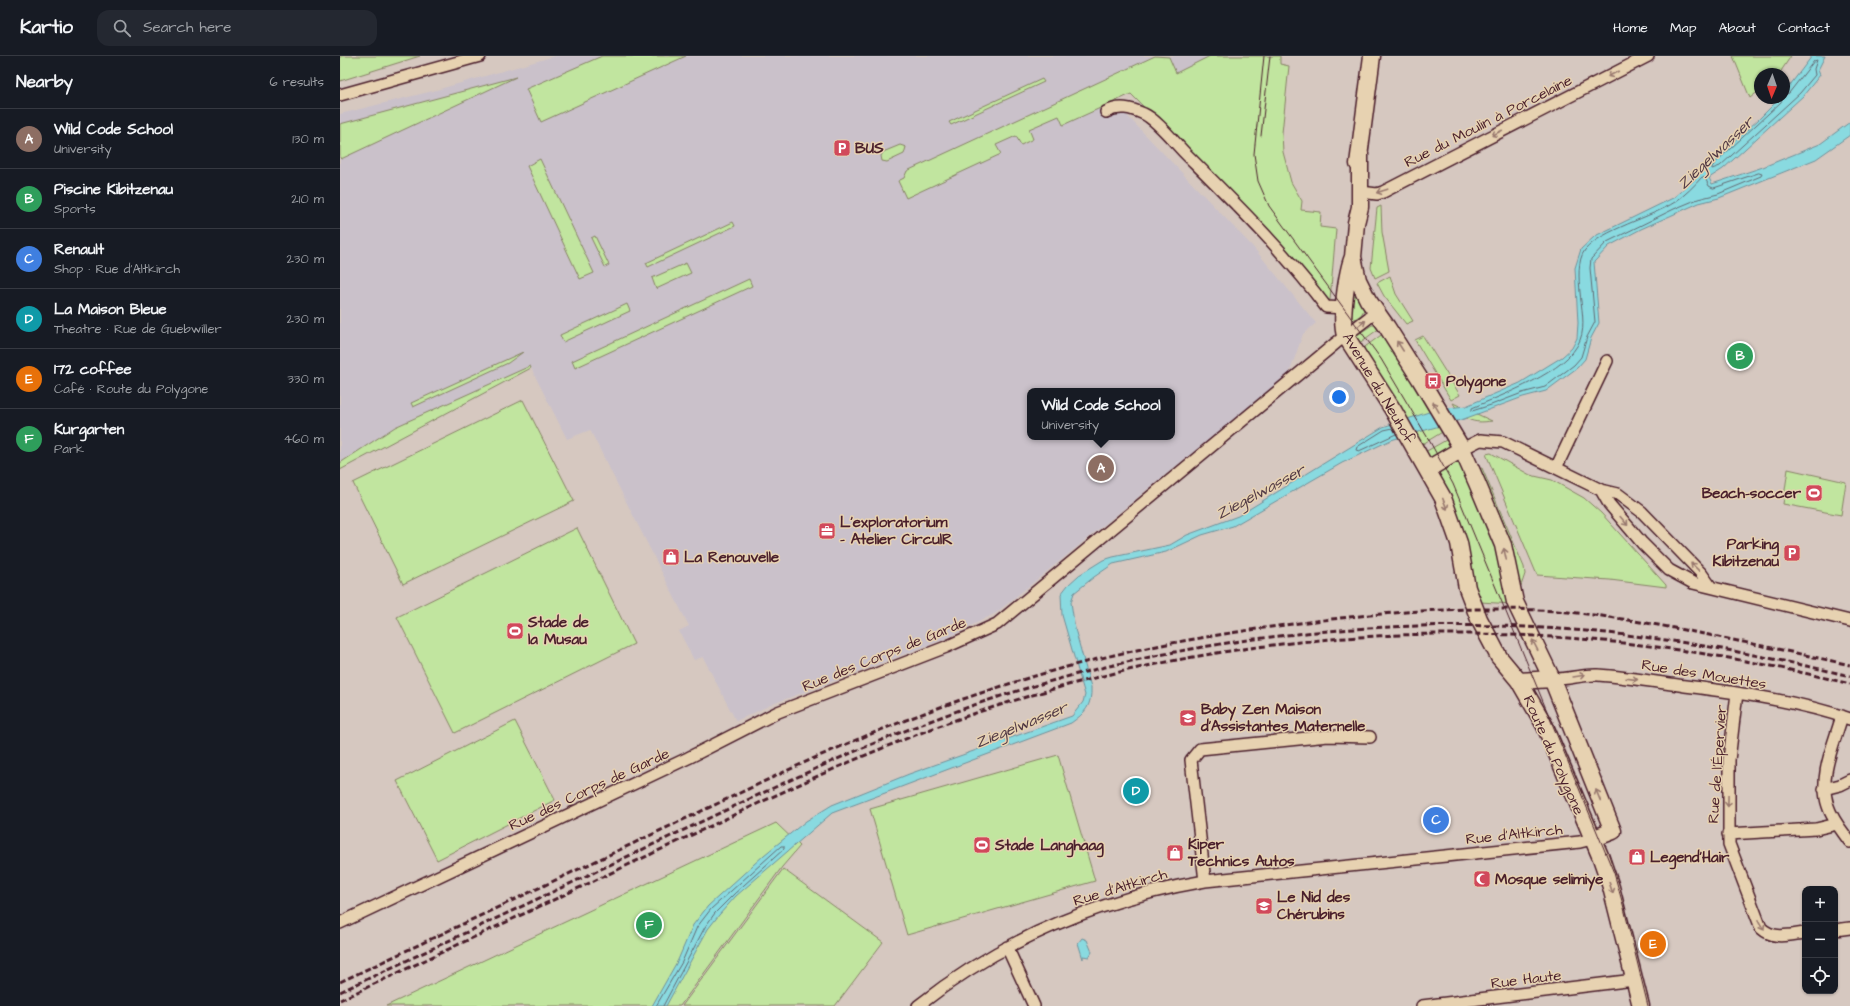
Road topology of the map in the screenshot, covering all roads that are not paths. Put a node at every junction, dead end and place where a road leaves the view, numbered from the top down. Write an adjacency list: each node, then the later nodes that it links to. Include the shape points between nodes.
1 (480, 56): 4 (street)
2 (1372, 56): 7 (street, Avenue du Neuhof)
3 (1648, 56): 8 (street, Rue du Moulin à Porcelaine, one-way to 8, via 1383,192)
4 (448, 60): 5 (street)
5 (340, 95)
6 (1106, 112): 11 (street, via 1115,107 1124,107 1149,117 1256,223 1305,278 1326,307)
7 (1360, 153): 8 (street, Avenue du Neuhof); 9 (street, Avenue du Neuhof, via 1354,207)
8 (1361, 192): 9 (street, Avenue du Neuhof)
9 (1356, 223): 10 (street, Avenue du Neuhof)
10 (1353, 257): 11 (street, Avenue du Neuhof, via 1348,267); 12 (street, Avenue du Neuhof, via 1361,288)
11 (1345, 308): 13 (street, Avenue du Neuhof)
12 (1376, 312): 13 (street, Rue des Corps de Garde, one-way to 12); 15 (street, Avenue du Neuhof, one-way to 12, via 1410,362)
13 (1345, 335): 17 (street, Avenue du Neuhof); 34 (street, Rue des Corps de Garde, via 997,624 946,647 778,712 688,758)
14 (1607, 361): 16 (street)
15 (1462, 449): 16 (street, via 1480,440 1503,442); 17 (street); 20 (street, Avenue du Neuhof, one-way to 15, via 1503,545)
16 (1556, 468): 18 (street)
17 (1428, 469): 23 (street, Avenue du Neuhof, one-way to 23, via 1453,522 1467,588 1479,619 1499,656)
18 (1601, 490): 19 (street, one-way to 18, via 1642,512 1618,494); 19 (street, one-way to 19, via 1609,504 1642,543 1669,570 1693,583)
19 (1711, 587): 21 (street)
20 (1511, 592): 22 (street, Route du Polygone, one-way to 20)
21 (1850, 621)
22 (1552, 679): 23 (street, Route du Polygone); 24 (street, Rue des Mouettes, one-way to 24, via 1596,675); 31 (street, Route du Polygone, one-way to 22, via 1613,831)
23 (1519, 681): 31 (street, Route du Polygone, via 1545,726)
24 (1737, 693): 25 (street, Rue des Mouettes); 30 (street, Rue de l'Épervier, one-way to 30, via 1729,760)
25 (1846, 718): 28 (street, via 1826,770)
26 (1370, 737): 33 (street, via 1328,736 1200,749 1191,760)
27 (1850, 780): 28 (street)
28 (1824, 789): 29 (street, via 1828,808)
29 (1837, 824): 30 (street, via 1816,829); 32 (street)
30 (1728, 834): 37 (street, Rue de l'Épervier, one-way to 37, via 1732,854 1761,928 1775,936)
31 (1592, 839): 33 (street, Rue d'Altkirch); 39 (street, Route du Polygone, one-way to 39, via 1613,894)
32 (1850, 842)
33 (1205, 881): 38 (street, Rue d'Altkirch, via 1112,902 1060,921)
34 (340, 923)
35 (1850, 928): 36 (street)
36 (1838, 930)
37 (1802, 933)
38 (1007, 947): 40 (street, Rue d'Altkirch, via 937,991); 41 (street)
39 (1634, 980): 42 (street, Rue Haute); 43 (street, Route du Polygone)
40 (918, 1006)
41 (1034, 1006)
42 (1422, 1006)
43 (1641, 1006)

